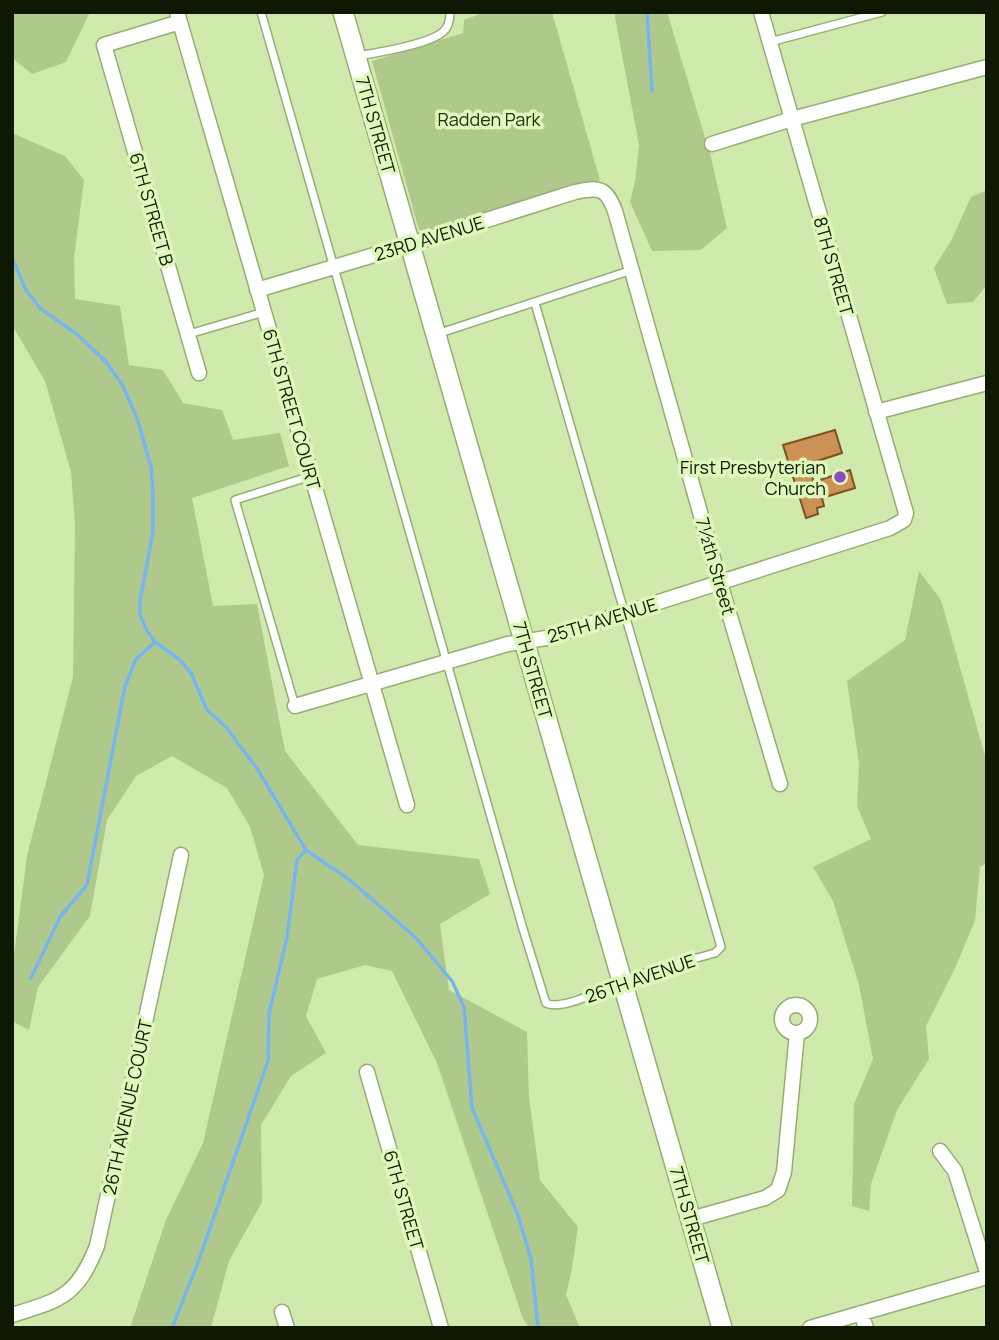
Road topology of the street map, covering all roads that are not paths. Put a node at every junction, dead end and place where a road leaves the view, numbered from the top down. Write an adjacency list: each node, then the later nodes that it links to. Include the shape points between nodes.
1 (261, 12): 14 (lane)
2 (343, 12): 8 (main road, 7TH STREET)
3 (450, 12): 8 (lane, via 447,27 434,37)
4 (761, 12): 7 (street, 8TH STREET)
5 (882, 12): 7 (lane)
6 (178, 17): 16 (street, 6TH STREET COURT); 19 (street, 6TH STREET B, via 104,45)
7 (770, 43): 10 (street, 8TH STREET)
8 (356, 57): 13 (main road, 7TH STREET)
9 (987, 67): 10 (street)
10 (792, 120): 11 (street); 23 (street, 8TH STREET)
11 (712, 144)
12 (601, 189): 13 (street, 23RD AVENUE, via 575,192); 15 (street, 7½th Street, via 611,199)
13 (411, 244): 14 (street, 23RD AVENUE); 20 (main road, 7TH STREET)
14 (333, 267): 16 (street, 23RD AVENUE); 29 (lane)
15 (632, 270): 17 (lane); 26 (street, 7½th Street)
16 (257, 289): 18 (street, 6TH STREET COURT)
17 (535, 303): 20 (lane); 27 (lane)
18 (264, 313): 19 (lane); 24 (street, 6TH STREET COURT)
19 (189, 334): 21 (street, 6TH STREET B)
20 (436, 335): 28 (main road, 7TH STREET)
21 (199, 373)
22 (987, 383): 23 (street)
23 (876, 412): 25 (street, 8TH STREET, via 906,513)
24 (311, 476): 30 (street, 6TH STREET COURT); 31 (lane, via 235,500)
25 (904, 520): 26 (street, 25TH AVENUE)
26 (720, 583): 27 (street, 25TH AVENUE); 32 (street, 7½th Street)
27 (625, 614): 28 (street, 25TH AVENUE); 35 (lane, 26TH AVENUE, via 721,947 715,953)
28 (525, 641): 29 (street, 25TH AVENUE); 35 (main road, 7TH STREET)
29 (447, 662): 30 (street, 25TH AVENUE); 35 (lane, 26TH AVENUE, via 543,996 549,1006 558,1006)
30 (372, 685): 31 (street, 25TH AVENUE); 33 (street, 6TH STREET COURT)
31 (295, 706)
32 (780, 784)
33 (407, 805)
34 (181, 855): 42 (street, 26TH AVENUE COURT, via 97,1246 89,1266 67,1294)
35 (624, 982): 39 (main road, 7TH STREET)
36 (797, 1033): 39 (street, via 784,1172 778,1190)
37 (367, 1072): 45 (street, 6TH STREET)
38 (940, 1151): 40 (street, via 955,1171)
39 (691, 1219): 46 (main road, 7TH STREET)
40 (987, 1275): 43 (street)
41 (282, 1312): 44 (street)
42 (12, 1315)
43 (863, 1320): 47 (street)
44 (287, 1328)
45 (441, 1328)
46 (722, 1328)
47 (810, 1328)

